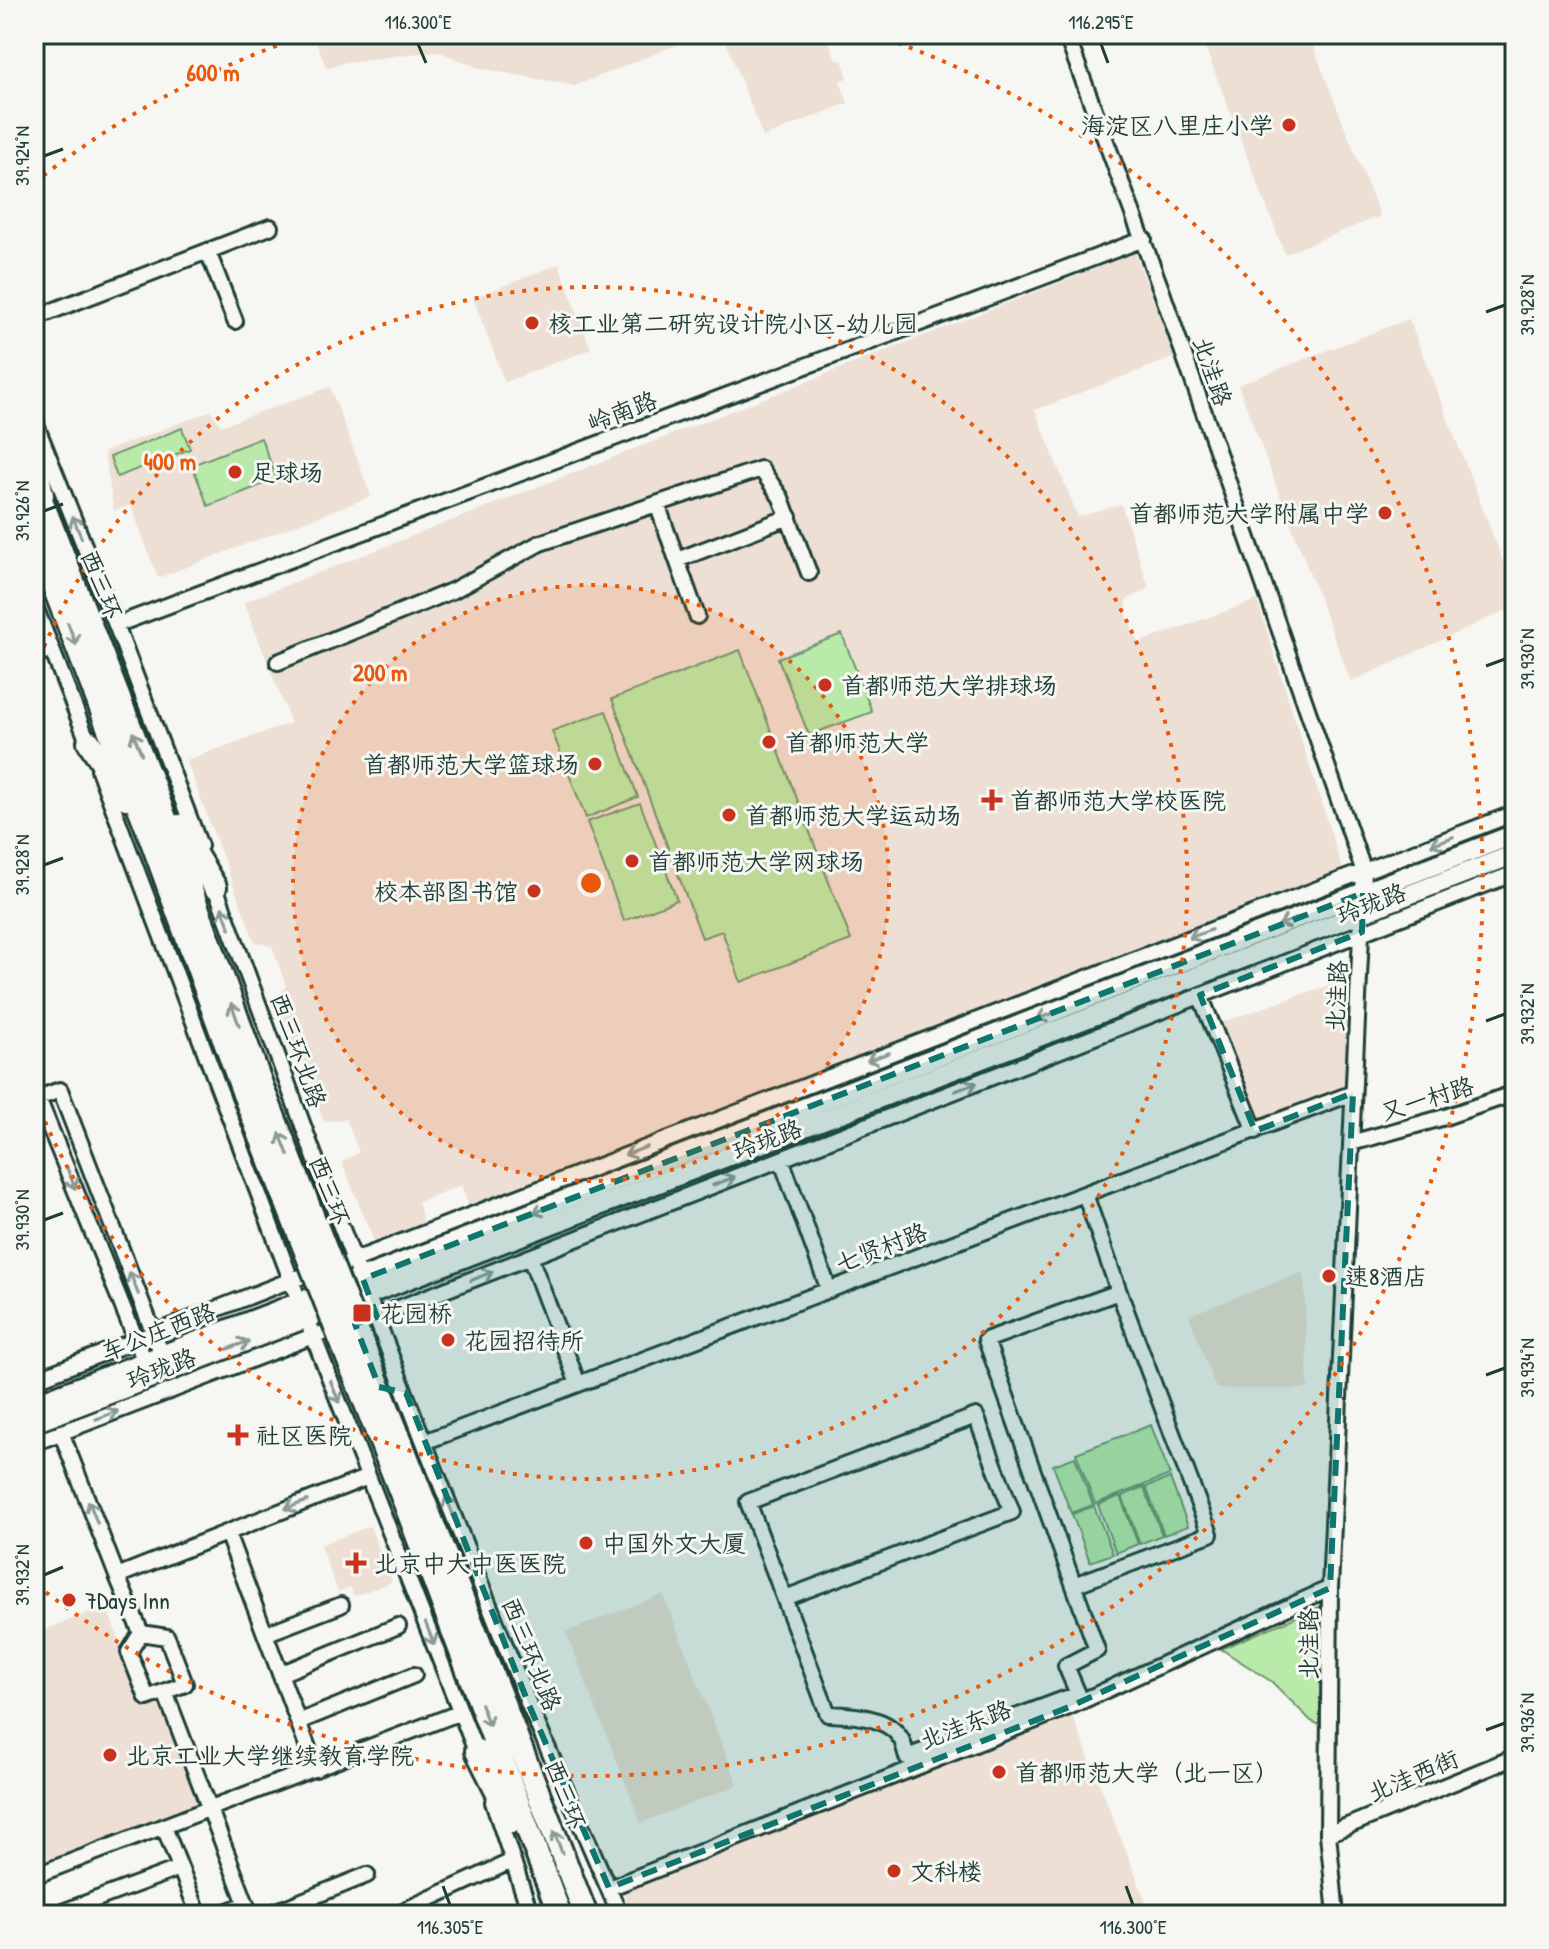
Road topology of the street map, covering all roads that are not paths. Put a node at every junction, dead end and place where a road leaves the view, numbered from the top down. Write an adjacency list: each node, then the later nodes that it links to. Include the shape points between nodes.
1 (1087, 34): 2 (street)
2 (1067, 37): 4 (street, 北洼路)
3 (270, 227): 5 (street)
4 (1144, 239): 19 (street, 岭南路); 29 (street, 北洼路)
5 (208, 252): 6 (street); 7 (street)
6 (34, 318)
7 (235, 321)
8 (34, 420): 19 (street, 西三环北路, one-way to 8)
9 (34, 454): 12 (highway)
10 (34, 482): 12 (highway, 西三环)
11 (657, 504): 13 (street, via 761,469); 15 (street); 22 (street, via 540,543 454,590)
12 (44, 508): 24 (highway, 西三环, one-way to 12)
13 (789, 517): 15 (street); 16 (street)
14 (34, 535): 26 (highway, 西三环, one-way to 26)
15 (677, 560): 18 (street)
16 (809, 573)
17 (34, 604): 20 (street)
18 (697, 616)
19 (116, 625): 31 (street, 西三环北路)
20 (52, 649): 21 (street); 23 (street)
21 (34, 655)
22 (278, 662)
23 (89, 742): 26 (highway); 43 (street)
24 (154, 788): 31 (highway); 35 (highway, 西三环, one-way to 24)
25 (1515, 813): 29 (street, 玲珑路, one-way to 29)
26 (149, 833): 35 (highway, 西三环)
27 (1515, 834): 32 (main road, 玲珑路)
28 (1515, 854): 32 (main road, 玲珑路)
29 (1364, 872): 32 (street, 北洼路); 45 (street, 玲珑路, one-way to 45)
30 (1515, 873): 33 (street, 玲珑路)
31 (215, 887): 41 (street, 西三环北路, one-way to 31)
32 (1363, 903): 33 (street, 北洼路); 49 (main road, 玲珑路)
33 (1362, 932): 34 (street, 玲珑路); 36 (street, 北洼路)
34 (1200, 995): 38 (street); 40 (street, 玲珑路, one-way to 34)
35 (253, 1091): 70 (highway, 西三环, bridge)
36 (1353, 1093): 38 (street, 七贤村路); 39 (street, 北洼路)
37 (1515, 1093): 39 (street, 又一村路)
38 (1255, 1131): 42 (street, 七贤村路)
39 (1351, 1143): 74 (street, 北洼路)
40 (781, 1159): 46 (street, 玲珑路, one-way to 40); 50 (street)
41 (322, 1177): 43 (street); 45 (street, 西三环北路)
42 (1085, 1194): 50 (street, 七贤村路); 51 (street)
43 (262, 1200): 44 (street)
44 (268, 1219): 47 (street, via 303,1226); 48 (street)
45 (354, 1256): 47 (street, 玲珑路); 49 (street, 西三环北路)
46 (530, 1257): 53 (street, 玲珑路, one-way to 46); 60 (street)
47 (320, 1268): 48 (street, 玲珑路); 52 (street)
48 (291, 1280): 54 (street); 56 (street, 玲珑路)
49 (366, 1287): 52 (main road, 玲珑路); 53 (street, 西三环北路)
50 (829, 1290): 60 (street, 七贤村路)
51 (1119, 1292): 73 (street, via 986,1340); 73 (street, via 1210,1534)
52 (333, 1300): 54 (main road, 玲珑路); 55 (street)
53 (377, 1317): 55 (street, 玲珑路); 61 (street, 西三环北路)
54 (306, 1319): 55 (street, 玲珑路); 58 (main road, 车公庄西路); 64 (main road, 车公庄西路, one-way to 54); 65 (street, 玲珑路, one-way to 54); 66 (street, one-way to 66)
55 (344, 1327): 61 (street, via 367,1384)
56 (154, 1333): 57 (street, 玲珑路); 57 (street, one-way to 57, via 60,1090 38,1098); 58 (street)
57 (136, 1340): 58 (street); 59 (street, 玲珑路)
58 (154, 1359): 62 (main road, 车公庄西路)
59 (34, 1380)
60 (578, 1384): 67 (street, 七贤村路)
61 (406, 1393): 63 (street, 西三环北路)
62 (34, 1404)
63 (414, 1415): 66 (street); 67 (street, 西三环北路)
64 (34, 1423)
65 (61, 1432): 68 (street, 玲珑路); 72 (street, one-way to 65)
66 (353, 1438): 69 (street)
67 (424, 1442): 95 (street, 西三环北路, one-way to 67)
68 (34, 1443)
69 (368, 1477): 71 (street, one-way to 71); 83 (street, one-way to 83)
70 (417, 1507): 103 (highway, 西三环, one-way to 103); 104 (highway, 西三环, one-way to 70)
71 (227, 1533): 72 (street); 79 (street)
72 (117, 1576): 78 (street)
73 (1074, 1585): 75 (street, via 1097,1650 1066,1666 1078,1694 907,1757 900,1736 888,1727 859,1716 828,1714)
74 (1330, 1588): 90 (street, 北洼路); 95 (street, 北洼东路, via 1069,1707)
75 (785, 1598): 75 (street, via 748,1502 976,1416 1012,1512)
76 (341, 1605): 79 (street)
77 (398, 1626): 80 (street)
78 (141, 1633): 82 (street, via 129,1652 147,1698); 82 (street, via 167,1637 185,1684)
79 (265, 1634): 80 (street)
80 (280, 1674): 84 (street)
81 (414, 1675): 84 (street)
82 (165, 1692): 88 (street)
83 (461, 1712): 85 (street); 87 (street)
84 (298, 1722): 87 (street)
85 (477, 1751): 91 (street); 103 (highway)
86 (1515, 1757): 90 (street, 北洼西街)
87 (316, 1769): 88 (street)
88 (212, 1809): 89 (street); 96 (street)
89 (164, 1827): 92 (street); 94 (street)
90 (1328, 1834): 106 (street, 北洼路)
91 (512, 1861): 101 (street); 102 (street)
92 (180, 1868): 97 (street); 98 (street)
93 (367, 1875): 100 (street)
94 (34, 1876)
95 (609, 1888): 105 (street, 西三环北路)
96 (248, 1910): 99 (street)
97 (54, 1915)
98 (199, 1915)
99 (217, 1915)
100 (267, 1915)
101 (394, 1915)
102 (531, 1915)
103 (560, 1915)
104 (586, 1915)
105 (620, 1915)
106 (1336, 1915)

